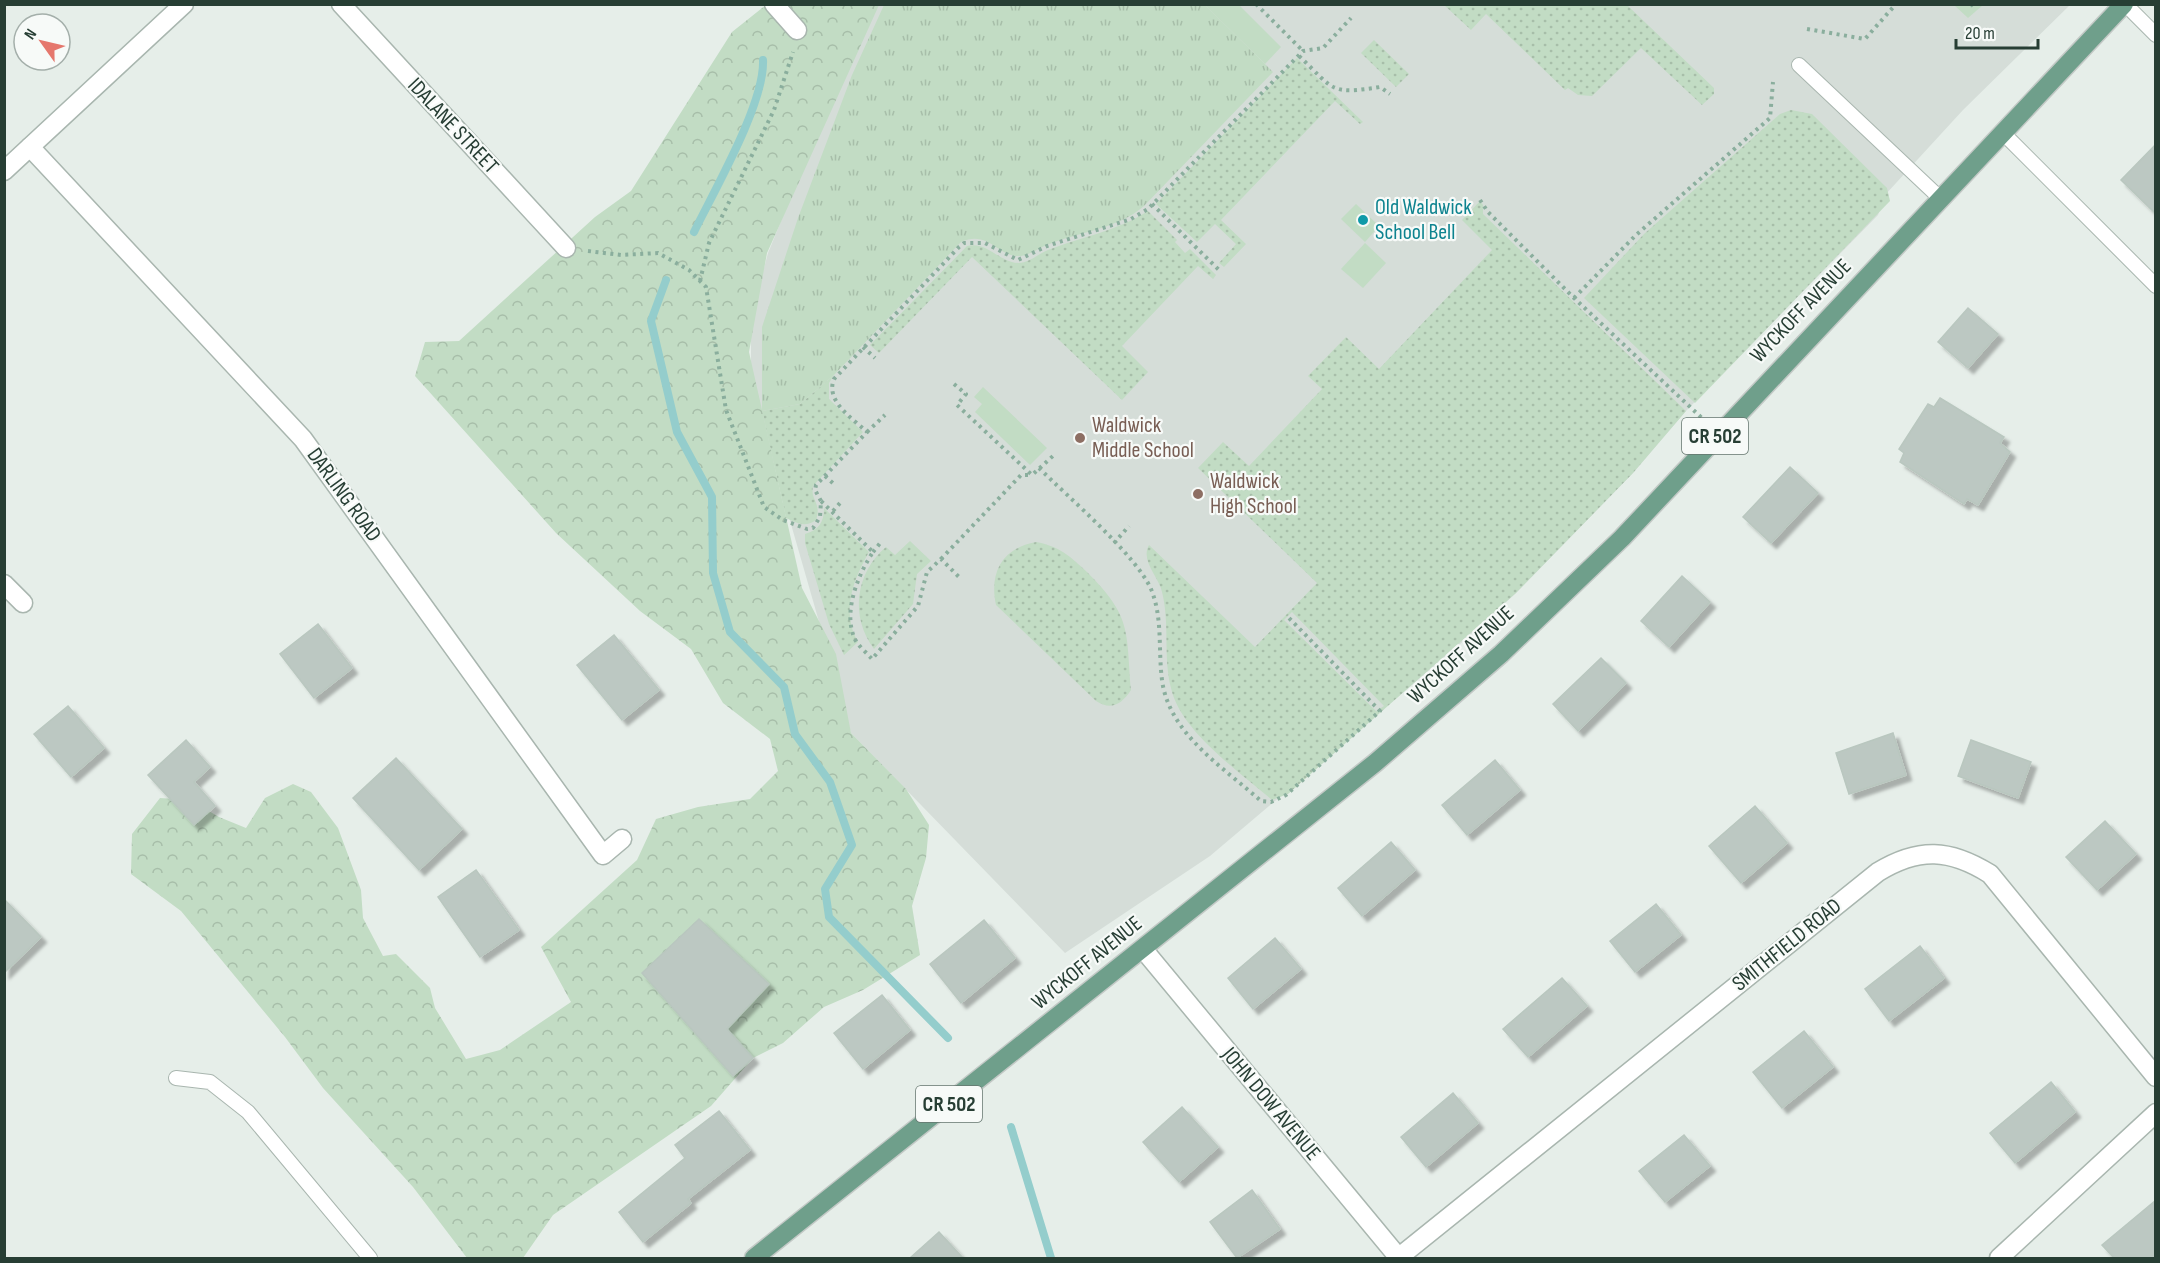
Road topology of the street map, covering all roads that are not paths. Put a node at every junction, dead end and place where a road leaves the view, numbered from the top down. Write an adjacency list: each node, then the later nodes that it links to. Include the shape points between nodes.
1 (184, 4): 9 (street)
2 (341, 4): 12 (street, IDALANE STREET)
3 (774, 4): 5 (street)
4 (2125, 4): 6 (lane); 8 (main road, WYCKOFF AVENUE / CR 502)
5 (797, 30)
6 (2156, 35)
7 (1799, 65): 11 (lane)
8 (2003, 133): 11 (main road, WYCKOFF AVENUE / CR 502); 13 (lane)
9 (30, 147): 10 (street); 16 (street, DARLING ROAD, via 303,439 603,855)
10 (4, 171)
11 (1941, 199): 17 (main road, WYCKOFF AVENUE / CR 502, via 1622,537 1502,654 1375,764)
12 (566, 248)
13 (2156, 286)
14 (4, 584): 15 (street)
15 (23, 603)
16 (622, 839)
17 (1143, 949): 22 (main road, WYCKOFF AVENUE / CR 502); 23 (street, JOHN DOW AVENUE)
18 (2156, 1077): 23 (street, SMITHFIELD ROAD, via 1990,874 1969,861 1944,854 1920,854 1896,861 1878,872)
19 (176, 1078): 21 (lane, via 210,1082 248,1112)
20 (2156, 1113): 24 (street)
21 (370, 1258)
22 (754, 1258)
23 (1399, 1258)
24 (1999, 1258)

